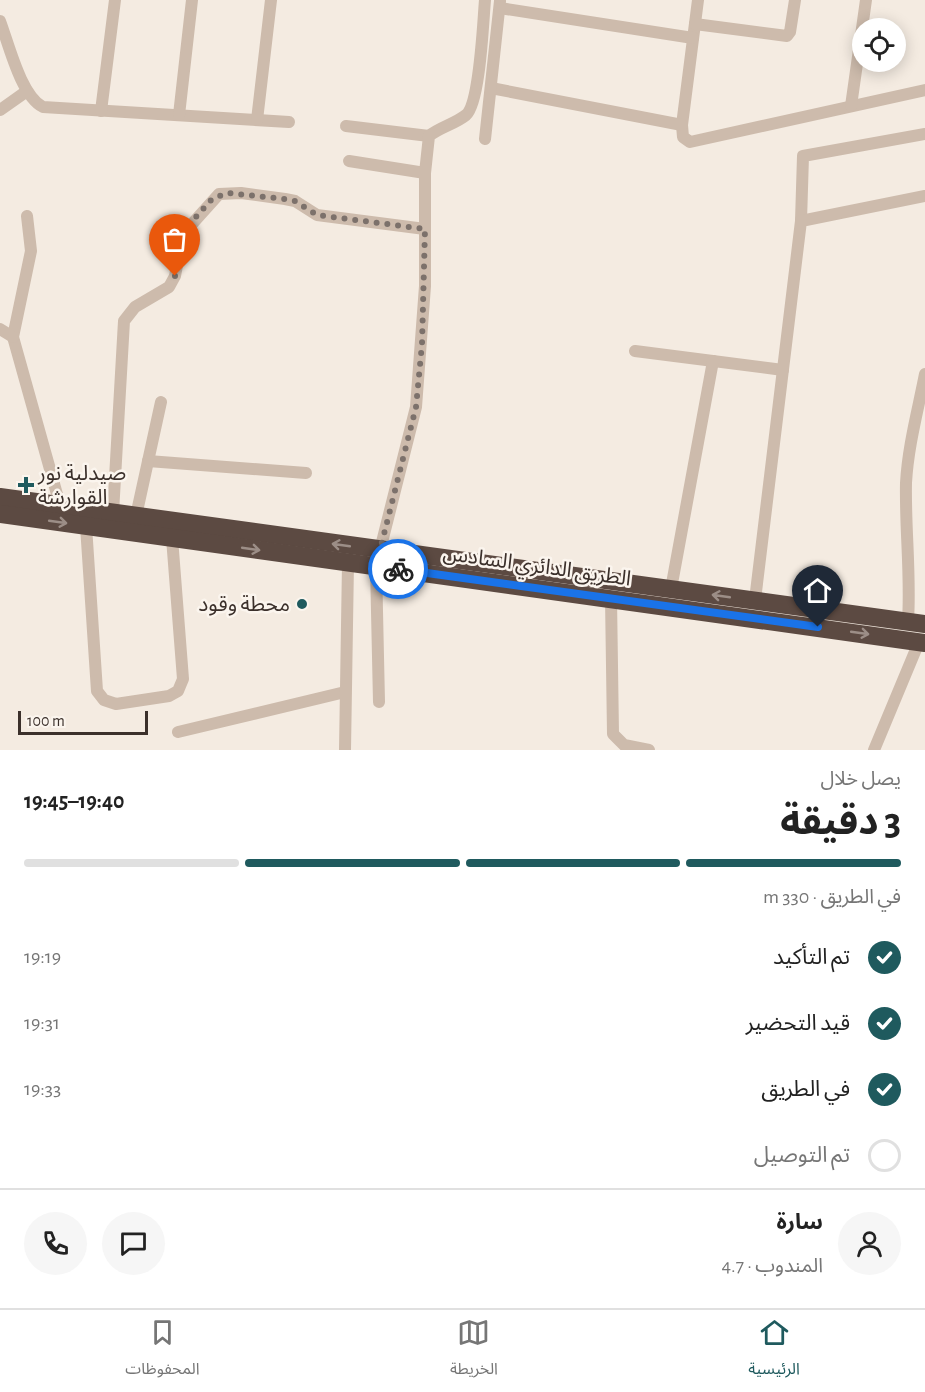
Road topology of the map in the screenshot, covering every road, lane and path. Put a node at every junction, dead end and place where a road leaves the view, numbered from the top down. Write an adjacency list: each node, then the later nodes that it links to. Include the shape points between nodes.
1 (115, 0): 17 (street)
2 (192, 0): 18 (street)
3 (271, 0): 19 (street)
4 (485, 0): 24 (street, via 472,103 466,115)
5 (698, 0): 10 (street)
6 (795, 0): 10 (street, via 787,36)
7 (862, 0): 15 (street)
8 (500, 4): 11 (street); 12 (street)
9 (0, 21): 14 (street)
10 (695, 24): 11 (street)
11 (693, 38): 21 (street)
12 (491, 88): 21 (street); 25 (street)
13 (925, 90): 15 (street)
14 (27, 91): 16 (street); 17 (street, via 35,103 44,107)
15 (851, 106): 21 (street, via 690,142 683,137)
16 (0, 110)
17 (100, 111): 18 (street)
18 (179, 115): 19 (street)
19 (257, 120): 20 (street)
20 (289, 122)
21 (682, 125)
22 (346, 126): 24 (street)
23 (925, 134): 30 (street, via 803,156)
24 (429, 136): 27 (street)
25 (485, 139)
26 (349, 161): 27 (street)
27 (425, 174): 31 (street)
28 (925, 196): 30 (street)
29 (27, 216): 33 (street, via 29,262)
30 (801, 221): 36 (street)
31 (425, 229): 43 (street, via 317,215 285,199 227,193 212,199 183,234 169,287 135,307 121,328); 48 (street, via 416,407)
32 (0, 329): 33 (street)
33 (13, 337): 42 (street)
34 (635, 351): 35 (street)
35 (712, 361): 36 (street); 50 (street)
36 (783, 369): 52 (street)
37 (925, 374): 53 (street, via 908,455 906,485)
38 (161, 402): 39 (street)
39 (148, 461): 40 (street); 45 (street)
40 (306, 473)
41 (0, 497): 42 (highway, الطريق الدائري السادس)
42 (60, 505): 43 (highway, الطريق الدائري السادس)
43 (113, 513): 45 (highway, الطريق الدائري السادس)
44 (0, 514): 46 (highway, الطريق الدائري السادس, one-way to 46)
45 (136, 516): 48 (highway, الطريق الدائري السادس, one-way to 45)
46 (86, 526): 47 (highway, الطريق الدائري السادس); 47 (street, via 98,691 104,700 117,704 169,696 178,691 183,678)
47 (172, 538): 49 (highway, الطريق الدائري السادس, one-way to 49)
48 (378, 558): 49 (highway, الطريق الدائري السادس); 50 (highway, الطريق الدائري السادس); 51 (highway, الطريق الدائري السادس); 57 (street)
49 (348, 563): 56 (street)
50 (671, 589): 52 (highway, الطريق الدائري السادس, one-way to 50)
51 (611, 598): 54 (highway, الطريق الدائري السادس, one-way to 54); 60 (street, via 613,734 624,745)
52 (755, 600): 54 (highway, الطريق الدائري السادس)
53 (917, 622): 54 (highway, الطريق الدائري السادس)
54 (888, 627): 55 (highway, الطريق الدائري السادس)
55 (922, 642): 61 (street)
56 (345, 692): 58 (street); 59 (street)
57 (379, 702)
58 (178, 732)
59 (345, 750)
60 (649, 750)
61 (874, 750)

